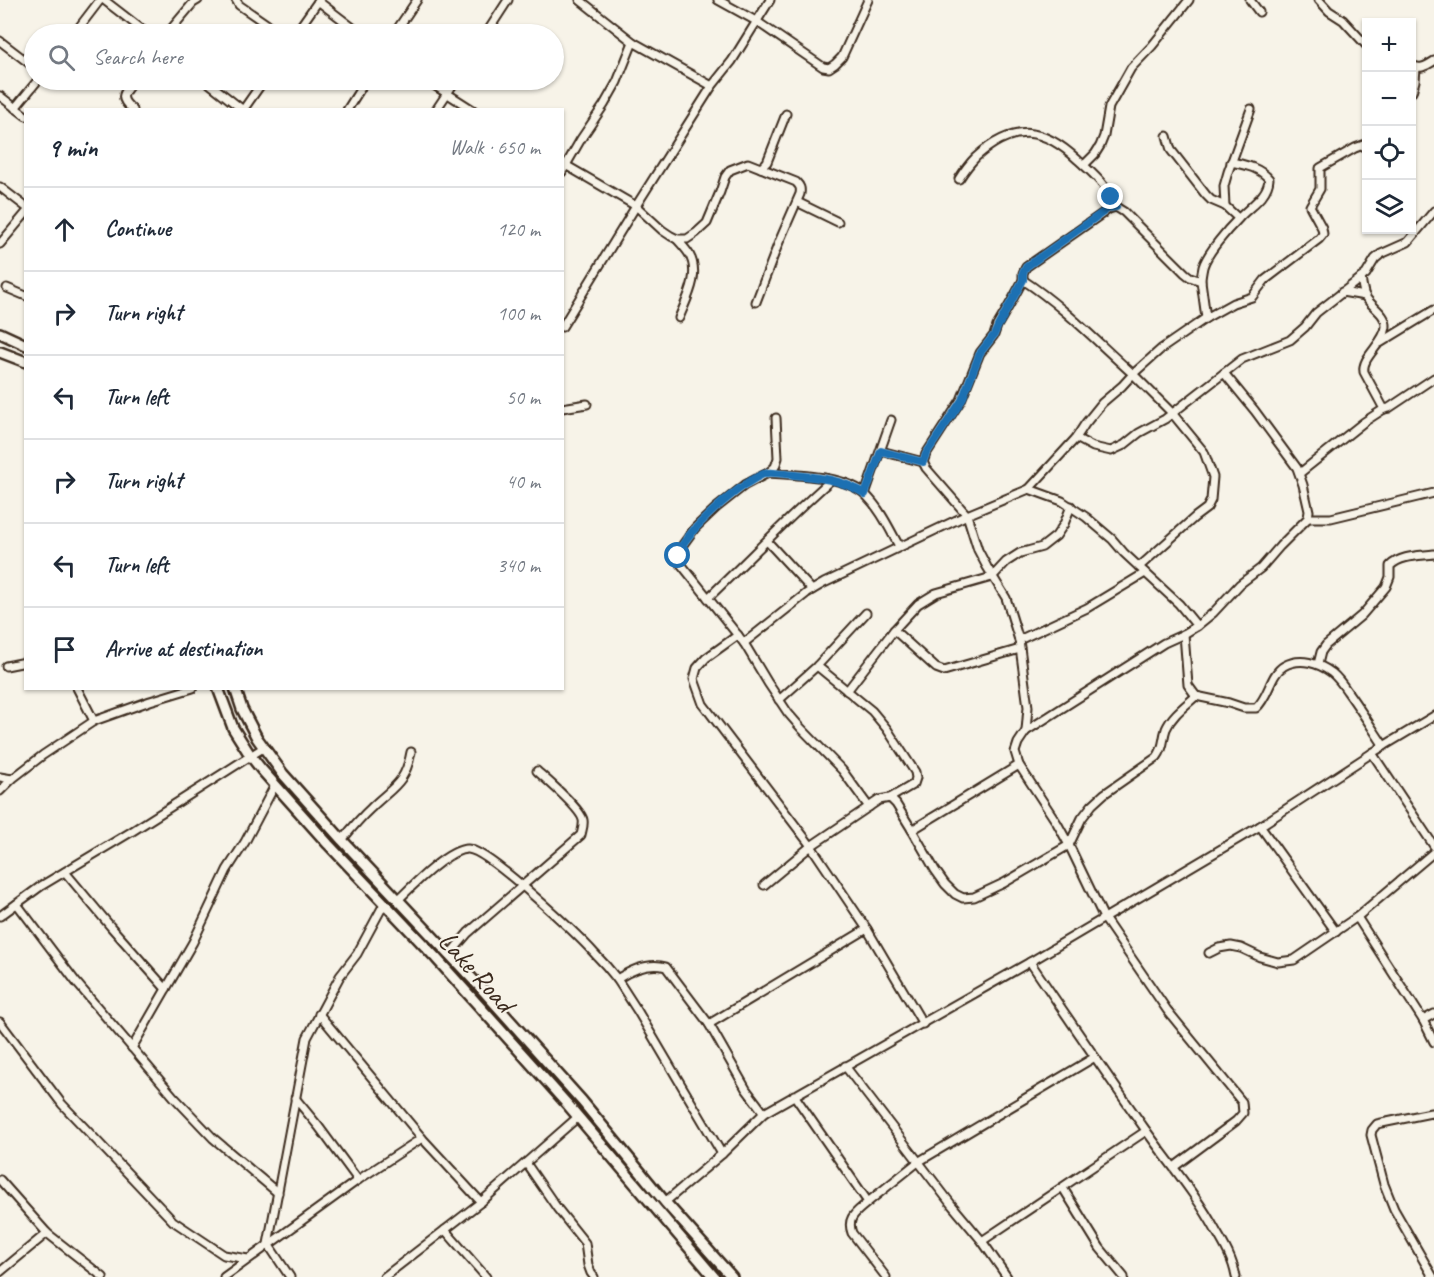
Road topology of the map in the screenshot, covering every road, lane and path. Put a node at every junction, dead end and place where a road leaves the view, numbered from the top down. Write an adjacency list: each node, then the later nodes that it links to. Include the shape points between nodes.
1 (102, 0): 16 (street); 17 (street)
2 (198, 0): 18 (street)
3 (236, 0): 19 (street)
4 (417, 0): 22 (street)
5 (508, 0): 23 (street)
6 (579, 0): 26 (street)
7 (718, 0): 15 (street)
8 (770, 0): 15 (street)
9 (868, 0): 15 (street, via 842,57 829,68)
10 (1190, 0): 53 (street, via 1131,68 1110,107 1100,146)
11 (1250, 0): 14 (street)
12 (1319, 0): 25 (street)
13 (318, 1): 20 (street); 21 (street)
14 (1259, 12)
15 (756, 21): 30 (street)
16 (82, 24)
17 (134, 24)
18 (175, 24)
19 (267, 24)
20 (302, 24)
21 (348, 24)
22 (401, 24)
23 (493, 24)
24 (0, 40): 27 (street)
25 (1362, 41)
26 (633, 42): 30 (street); 54 (street, via 617,82)
27 (24, 59)
28 (1434, 61): 29 (street)
29 (1416, 67)
30 (712, 86): 60 (street)
31 (30, 90): 40 (street)
32 (126, 90): 41 (street, via 123,100)
33 (218, 90): 42 (street)
34 (257, 90): 43 (street)
35 (360, 90): 44 (street)
36 (441, 90): 38 (street)
37 (448, 90): 38 (street)
38 (446, 93): 45 (street); 46 (street)
39 (0, 96): 40 (street)
40 (15, 108): 49 (street)
41 (131, 108)
42 (240, 108)
43 (244, 108)
44 (349, 108)
45 (437, 108)
46 (470, 108)
47 (1251, 109): 52 (street)
48 (786, 114): 55 (street)
49 (24, 115)
50 (1167, 136): 61 (street, via 1171,150 1206,195)
51 (1362, 146): 81 (street, via 1320,168 1320,189 1310,206 1323,234 1264,280 1252,297)
52 (1231, 162): 61 (street, via 1224,186); 65 (street, via 1254,168 1269,179 1265,192)
53 (1084, 165): 56 (street, via 1048,138 1013,134 975,158); 62 (street, via 1101,182)
54 (564, 166): 60 (street)
55 (761, 168): 58 (street, via 796,182 801,189); 69 (street, via 748,163 730,170 707,223 687,239)
56 (959, 178)
57 (0, 187): 59 (street)
58 (797, 202): 67 (street); 78 (street)
59 (24, 205)
60 (636, 206): 69 (street); 82 (street)
61 (1225, 206): 65 (street)
62 (1116, 207): 72 (street, via 1109,208 1026,267); 73 (street, via 1185,273)
63 (1434, 211): 71 (street, via 1412,238 1381,254)
64 (24, 215): 66 (street)
65 (1238, 218): 73 (street, via 1206,260)
66 (18, 222): 68 (street); 70 (street)
67 (838, 222)
68 (24, 226)
69 (677, 239): 80 (street, via 689,254 693,272)
70 (0, 244)
71 (1361, 278): 75 (street); 77 (street)
72 (1023, 280): 89 (street); 99 (street, via 980,353 962,400)
73 (1201, 281): 81 (street)
74 (7, 288): 76 (street)
75 (1342, 292): 77 (street); 88 (street, via 1290,340 1242,359)
76 (24, 295)
77 (1365, 296): 85 (street, via 1386,324)
78 (756, 302)
79 (1434, 310): 85 (street)
80 (680, 318)
81 (1206, 318): 89 (street)
82 (564, 324)
83 (0, 333): 84 (main road)
84 (24, 344)
85 (1378, 344): 93 (street, via 1363,367)
86 (0, 352): 87 (main road)
87 (24, 361)
88 (1224, 373): 94 (street); 101 (street)
89 (1133, 374): 94 (street); 97 (street, via 1102,403)
90 (1434, 378): 93 (street)
91 (586, 404): 92 (street)
92 (564, 408)
93 (1384, 409): 101 (street)
94 (1172, 414): 97 (street, via 1111,451); 112 (street, via 1204,452 1213,477 1212,500)
95 (776, 418): 100 (street, via 778,458)
96 (891, 420): 98 (street)
97 (1076, 438): 103 (street)
98 (881, 451): 99 (street); 105 (street)
99 (923, 462): 107 (street)
100 (768, 472): 102 (street); 116 (street, via 716,508 679,550 681,564)
101 (1299, 473): 108 (street)
102 (831, 480): 105 (street); 109 (street)
103 (1029, 489): 106 (street); 107 (street)
104 (1434, 493): 108 (street, via 1331,518)
105 (865, 494): 110 (street)
106 (1071, 506): 112 (street); 114 (street, via 1056,536 1042,547 1020,553)
107 (967, 515): 110 (street); 114 (street)
108 (1308, 518): 118 (street, via 1261,568)
109 (767, 541): 115 (street); 116 (street)
110 (899, 546): 115 (street)
111 (1434, 554): 126 (street, via 1394,562 1386,587 1362,615 1326,645)
112 (1139, 567): 113 (street)
113 (1145, 573): 118 (street); 122 (street, via 1087,608)
114 (992, 577): 119 (street, via 936,593 918,604); 122 (street, via 1006,598)
115 (812, 590): 123 (street)
116 (708, 598): 121 (street)
117 (866, 613): 128 (street)
118 (1197, 626): 120 (street)
119 (894, 630): 124 (street, via 944,671); 133 (street)
120 (1184, 634): 134 (street, via 1188,685); 138 (street, via 1132,662)
121 (738, 635): 123 (street); 156 (street, via 706,658 697,668 694,680 703,704)
122 (1019, 640): 124 (street)
123 (744, 643): 135 (street)
124 (1020, 649): 138 (street, via 1028,707)
125 (24, 662): 127 (street)
126 (1318, 664): 134 (street, via 1299,662 1283,666 1256,708); 139 (street, via 1335,675)
127 (6, 666)
128 (817, 666): 133 (street); 135 (street)
129 (78, 690): 137 (street)
130 (186, 690): 137 (street)
131 (219, 690): 143 (main road, Lake Road, via 233,728)
132 (237, 690): 140 (main road, Lake Road)
133 (847, 691): 150 (street, via 872,711 915,772 914,784)
134 (1196, 696): 155 (street, via 1171,719 1162,750 1092,805)
135 (779, 700): 151 (street, via 842,770)
136 (1434, 716): 139 (street)
137 (94, 721): 147 (street)
138 (1026, 731): 144 (street, via 1015,752)
139 (1384, 746): 142 (street)
140 (263, 748): 143 (street); 154 (main road, Lake Road)
141 (411, 752): 154 (street, via 408,767 395,787)
142 (1372, 753): 152 (street); 157 (street)
143 (250, 755): 148 (main road, Lake Road); 159 (street)
144 (1019, 765): 153 (street); 155 (street)
145 (537, 771): 161 (street, via 577,809 584,819 583,827 581,835)
146 (0, 777): 147 (street)
147 (12, 779): 149 (street)
148 (274, 785): 164 (main road, Lake Road); 174 (street)
149 (0, 791)
150 (890, 798): 151 (street); 153 (street)
151 (869, 807): 156 (street)
152 (1260, 826): 167 (street); 169 (street)
153 (912, 830): 155 (street, via 934,870 963,898 1004,884)
154 (342, 840): 162 (main road, Lake Road)
155 (1069, 845): 167 (street)
156 (811, 846): 160 (street); 168 (street)
157 (1434, 846)
158 (1434, 852): 166 (street)
159 (65, 872): 163 (street); 174 (street)
160 (764, 885)
161 (522, 886): 162 (street, via 494,862 466,848 449,854); 171 (street); 173 (street, via 570,928)
162 (398, 900): 171 (main road, Lake Road)
163 (17, 904): 165 (street); 182 (street)
164 (384, 904): 175 (street); 189 (main road, Lake Road)
165 (0, 916)
166 (1357, 917): 169 (street); 177 (street)
167 (1104, 918): 172 (street); 195 (street, via 1167,1010 1242,1102 1243,1113 1236,1121)
168 (867, 929): 179 (street); 180 (street)
169 (1336, 932): 170 (street, via 1294,960 1278,963 1231,946)
170 (1209, 953)
171 (450, 954): 201 (main road, Lake Road, via 582,1101)
172 (1030, 962): 180 (street); 183 (street)
173 (616, 978): 179 (street, via 636,969 666,967); 192 (street)
174 (166, 988): 182 (street)
175 (319, 1014): 186 (street, via 307,1038); 191 (street)
176 (1434, 1014): 177 (street)
177 (1423, 1020): 181 (street)
178 (0, 1022): 207 (street, via 62,1104 173,1221 224,1255)
179 (709, 1024): 187 (street)
180 (923, 1024): 184 (street)
181 (1434, 1042)
182 (132, 1048): 199 (street, via 213,1138)
183 (1095, 1058): 190 (street); 193 (street)
184 (845, 1066): 185 (street); 193 (street)
185 (794, 1095): 187 (street); 202 (street)
186 (294, 1098): 197 (street); 199 (street)
187 (764, 1113): 192 (street)
188 (1434, 1114): 221 (street, via 1377,1124 1371,1135 1394,1209)
189 (578, 1117): 194 (street); 215 (main road, Lake Road)
190 (1146, 1131): 195 (street); 198 (street)
191 (422, 1138): 197 (street); 200 (street)
192 (722, 1154): 201 (street)
193 (918, 1162): 202 (street); 205 (street)
194 (526, 1163): 200 (street); 214 (street, via 585,1243)
195 (1174, 1167): 220 (street, via 1223,1243)
196 (0, 1180): 204 (street)
197 (358, 1180): 206 (street)
198 (1063, 1188): 205 (street); 219 (street, via 1100,1248)
199 (278, 1193): 206 (street)
200 (481, 1202): 203 (street)
201 (665, 1202): 216 (main road, Lake Road)
202 (868, 1202): 217 (street, via 849,1226)
203 (445, 1230): 212 (street); 213 (street)
204 (47, 1233): 208 (street); 209 (street)
205 (982, 1241): 218 (street)
206 (268, 1244): 207 (street); 211 (street)
207 (248, 1259): 210 (street)
208 (0, 1272)
209 (103, 1277)
210 (224, 1277)
211 (290, 1277)
212 (384, 1277)
213 (486, 1277)
214 (594, 1277)
215 (714, 1277)
216 (732, 1277)
217 (885, 1277)
218 (1007, 1277)
219 (1124, 1277)
220 (1236, 1277)
221 (1433, 1277)

